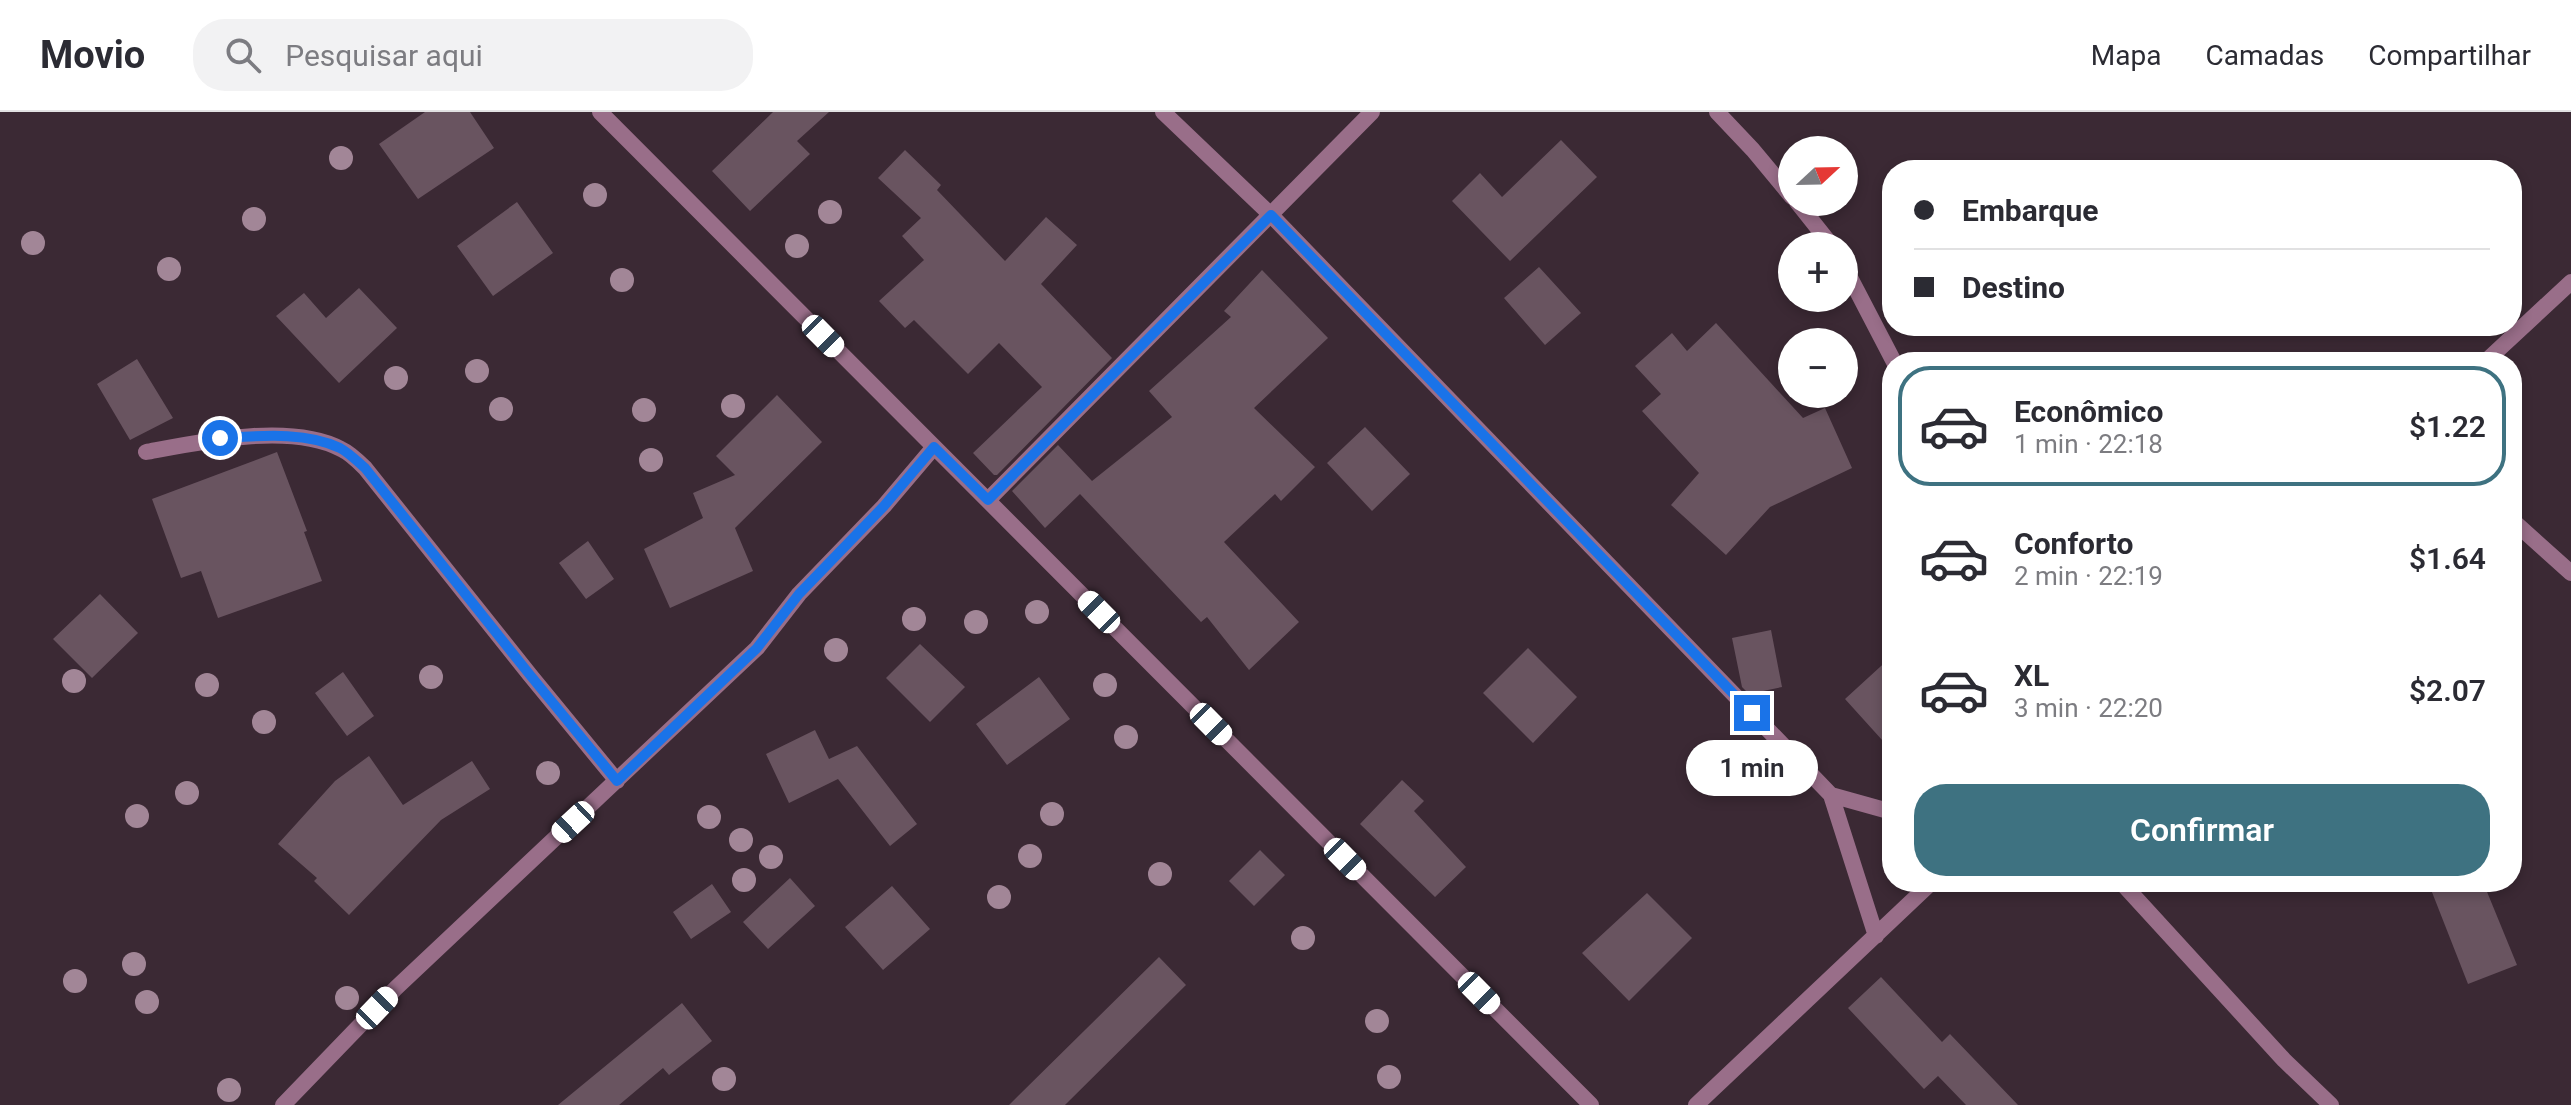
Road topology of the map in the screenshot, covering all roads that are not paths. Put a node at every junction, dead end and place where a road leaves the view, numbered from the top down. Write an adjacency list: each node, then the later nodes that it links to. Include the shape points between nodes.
1 (600, 112): 15 (street)
2 (1163, 112): 6 (street)
3 (1372, 112): 6 (street)
4 (1717, 112): 5 (street)
5 (1778, 180)
6 (1271, 215): 17 (street); 21 (street)
7 (1808, 216): 8 (street)
8 (1821, 232)
9 (2571, 282): 11 (street)
10 (1858, 293): 13 (street)
11 (2522, 328)
12 (2513, 336): 14 (street)
13 (1889, 352)
14 (2496, 352)
15 (934, 447): 17 (street); 20 (street, via 799,594 757,648)
16 (146, 452): 20 (street, via 264,436 318,440 342,449 365,468)
17 (988, 500): 27 (street)
18 (2522, 529): 19 (street)
19 (2571, 573)
20 (617, 781): 26 (street, via 396,988)
21 (1831, 795): 22 (street); 25 (street)
22 (1882, 809)
23 (1922, 892): 25 (street)
24 (2130, 892): 29 (street)
25 (1876, 936): 28 (street)
26 (283, 1105)
27 (1591, 1105)
28 (1696, 1105)
29 (2331, 1105)

